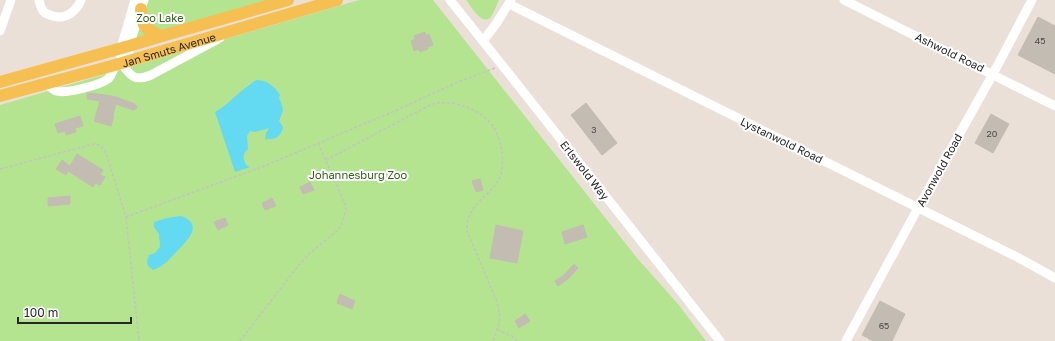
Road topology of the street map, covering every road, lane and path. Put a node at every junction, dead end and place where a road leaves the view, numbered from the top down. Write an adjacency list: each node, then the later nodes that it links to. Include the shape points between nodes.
1 (11, 0): 12 (street)
2 (39, 0): 3 (street, via 45,13 60,18 72,12)
3 (81, 0)
4 (288, 0): 13 (main road, Jan Smuts Avenue)
5 (337, 0): 11 (main road, Jan Smuts Avenue)
6 (450, 0): 14 (street, Erlswold Way)
7 (844, 0): 18 (street, Ashwold Road)
8 (1032, 0): 18 (street, Avonwold Road)
9 (510, 2): 14 (street); 25 (street, Lystanwold Road)
10 (140, 3): 13 (main road, via 141,21 150,31); 15 (street)
11 (236, 29): 16 (main road, Jan Smuts Avenue); 16 (street, via 143,78 133,77)
12 (0, 31)
13 (162, 36): 15 (main road, Jan Smuts Avenue)
14 (483, 41): 17 (street, Erlswold Way)
15 (125, 47): 16 (street); 19 (main road, Jan Smuts Avenue)
16 (121, 62): 20 (main road, Jan Smuts Avenue)
17 (502, 65): 22 (path); 33 (street, Erlswold Way)
18 (993, 74): 21 (street, Ashwold Road); 25 (street, Avonwold Road)
19 (0, 82)
20 (0, 96)
21 (1055, 106)
22 (318, 143): 23 (path); 26 (path, via 262,167)
23 (326, 160): 28 (path, via 432,104 453,103 484,116 501,144 502,171 499,180 473,208 467,220 467,231 497,302 500,318); 30 (path, via 345,204 342,222 338,230 298,266)
24 (0, 170): 26 (path, via 94,144 99,145 105,150)
25 (918, 208): 27 (street, Lystanwold Road); 34 (street, Avonwold Road)
26 (126, 217): 29 (path)
27 (1055, 278)
28 (497, 330): 31 (path); 32 (path)
29 (139, 341)
30 (240, 341)
31 (493, 341)
32 (517, 341)
33 (720, 341)
34 (846, 341)

